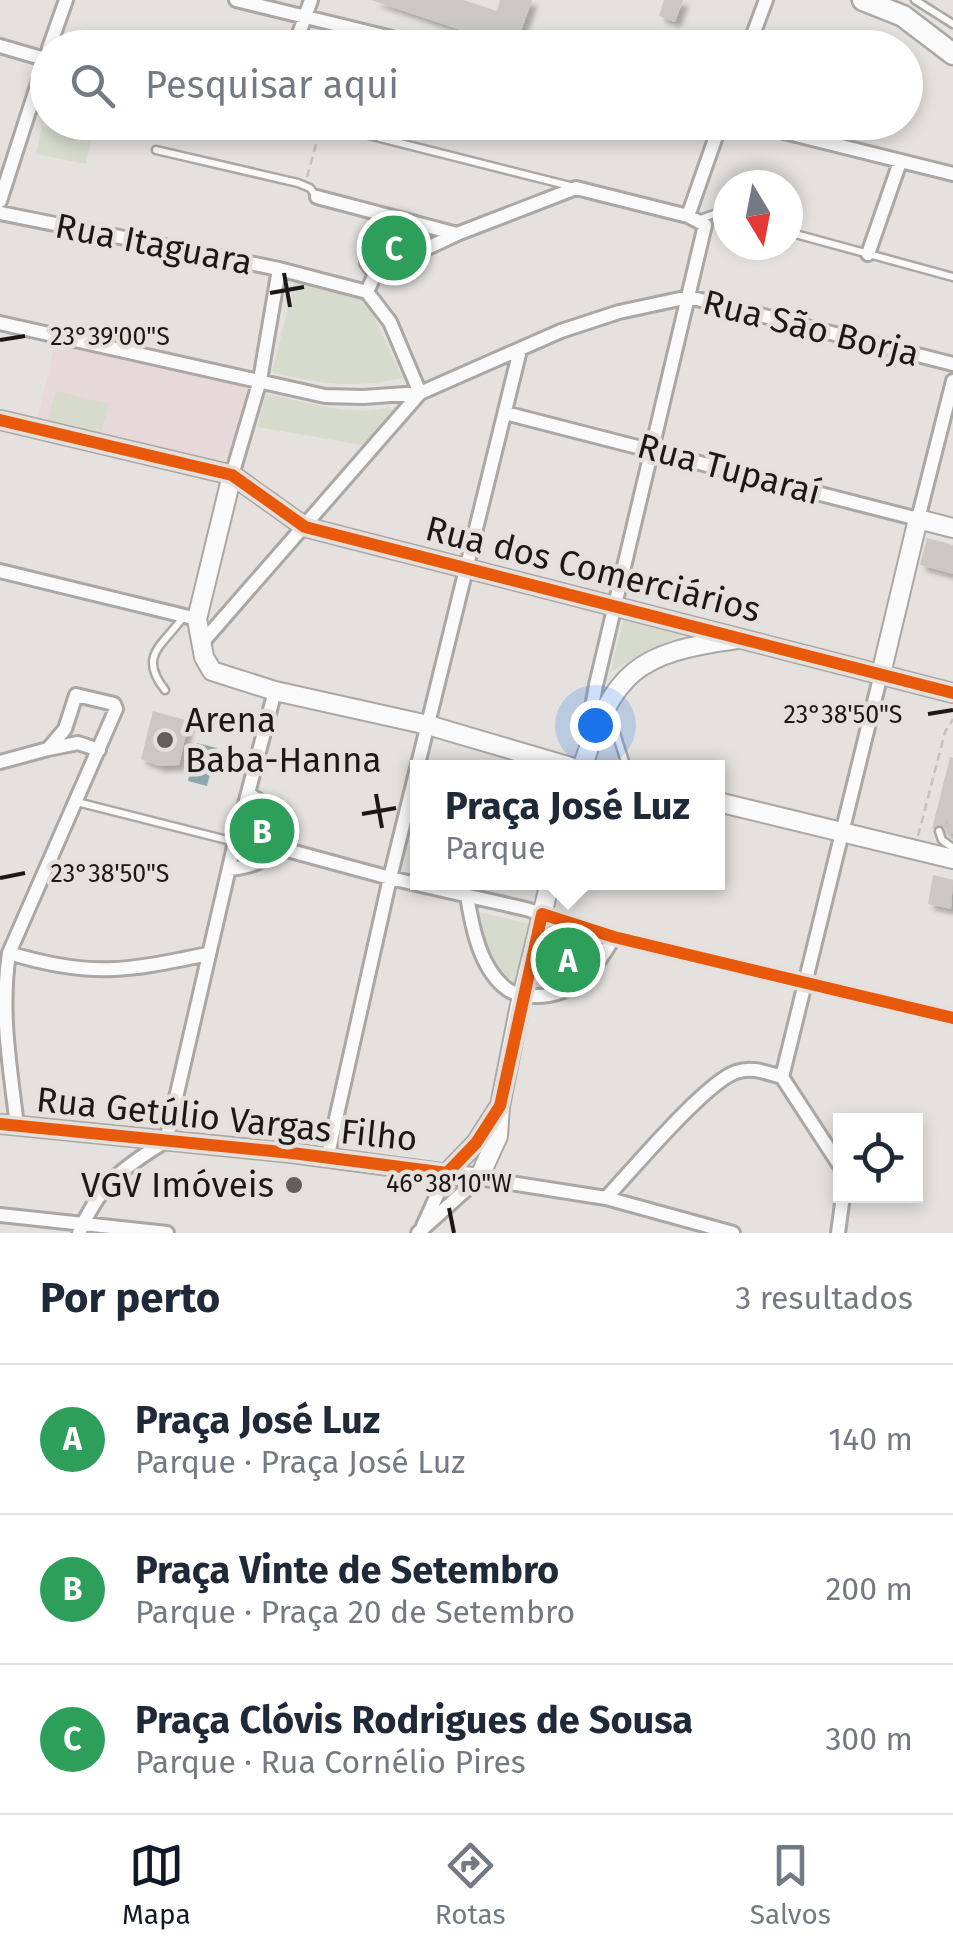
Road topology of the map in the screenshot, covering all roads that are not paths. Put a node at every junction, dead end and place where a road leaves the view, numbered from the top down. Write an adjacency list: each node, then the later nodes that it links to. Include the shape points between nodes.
1 (66, 0): 9 (street)
2 (236, 0): 7 (street)
3 (311, 0): 7 (street)
4 (766, 0): 12 (street)
5 (863, 0): 13 (main road)
6 (915, 0): 8 (lane)
7 (304, 17): 10 (street); 11 (street)
8 (953, 24)
9 (56, 30)
10 (300, 30)
11 (358, 30)
12 (755, 30)
13 (921, 30)
14 (923, 31): 17 (main road)
15 (0, 46): 16 (street)
16 (30, 52)
17 (953, 54)
18 (30, 107): 27 (street)
19 (387, 140): 25 (lane)
20 (717, 140): 31 (street)
21 (814, 140): 23 (street)
22 (156, 150): 26 (lane, via 298,184)
23 (900, 162): 24 (street); 34 (street)
24 (953, 174)
25 (576, 188): 31 (street); 32 (street)
26 (317, 197): 29 (street)
27 (0, 200)
28 (0, 214): 35 (street, Rua Itaguara)
29 (380, 214): 32 (street); 36 (street, via 367,262)
30 (713, 214): 31 (lane)
31 (697, 220): 39 (street)
32 (457, 234): 36 (street)
33 (803, 236): 34 (lane)
34 (868, 254): 37 (lane)
35 (279, 269): 38 (street, Rua Itaguara); 43 (street)
36 (375, 274): 38 (street)
37 (953, 277)
38 (367, 292): 45 (street, via 390,322)
39 (690, 297): 41 (street, Rua São Borja, via 619,312); 42 (street, Rua São Borja); 48 (street)
40 (0, 323): 43 (street)
41 (520, 350): 45 (street, Rua São Borja); 46 (street)
42 (953, 364)
43 (260, 380): 45 (street, via 326,396); 49 (street)
44 (953, 381): 50 (street)
45 (420, 393): 51 (street, Rua São Borja)
46 (504, 413): 48 (street, Rua Tuparaí); 53 (street)
47 (0, 420): 49 (street)
48 (651, 448): 50 (street, Rua Tuparaí); 55 (street)
49 (232, 475): 51 (street, Rua dos Comerciários); 56 (street)
50 (918, 519): 52 (street, Rua Tuparaí); 58 (street)
51 (305, 528): 53 (street, Rua dos Comerciários); 56 (street, Rua São Borja)
52 (953, 528)
53 (465, 567): 55 (street, Rua dos Comerciários); 63 (street)
54 (0, 571): 56 (street)
55 (614, 606): 57 (street, Rua dos Comerciários); 64 (street, via 592,707)
56 (195, 628): 59 (lane, via 153,654 153,673); 60 (street, via 207,665 217,674)
57 (747, 638): 58 (street, Rua dos Comerciários); 62 (street, via 650,659)
58 (880, 674): 61 (street, Rua dos Comerciários); 77 (street)
59 (165, 690)
60 (275, 691): 63 (street); 72 (street)
61 (953, 693)
62 (607, 705): 64 (street); 70 (lane)
63 (428, 725): 67 (street); 68 (street)
64 (594, 732): 69 (street)
65 (48, 749): 66 (street, via 78,743); 66 (street, via 79,694 116,708); 71 (street)
66 (99, 750): 74 (street)
67 (419, 760)
68 (547, 760)
69 (585, 760)
70 (624, 760)
71 (0, 762)
72 (249, 794): 78 (street); 79 (street, via 277,820)
73 (410, 797): 83 (street)
74 (78, 802): 78 (lane); 90 (street)
75 (725, 804): 77 (street)
76 (939, 830): 80 (lane)
77 (842, 832): 81 (street); 92 (street)
78 (234, 842): 82 (street)
79 (276, 847): 82 (street, via 263,863); 83 (street)
80 (953, 848)
81 (953, 859)
82 (229, 869): 91 (street)
83 (390, 878): 84 (street); 102 (street)
84 (410, 883)
85 (441, 890): 87 (street)
86 (548, 890): 88 (street)
87 (467, 896): 88 (street); 93 (street, via 475,938 491,969 509,991)
88 (542, 914): 89 (street); 93 (street)
89 (614, 936): 92 (street); 93 (street, via 584,980 547,996)
90 (9, 953): 91 (street, via 96,971); 97 (street, via 2,1036)
91 (208, 954): 99 (street)
92 (806, 982): 94 (street); 95 (street)
93 (523, 996): 96 (street)
94 (953, 1018)
95 (782, 1077): 100 (street); 106 (street, via 754,1069 726,1076)
96 (500, 1106): 101 (street); 104 (street, via 498,1136)
97 (8, 1125): 98 (street, Rua Getúlio Vargas Filho)
98 (128, 1138): 99 (street, Rua Getúlio Vargas Filho); 103 (street)
99 (166, 1141): 102 (street, Rua Getúlio Vargas Filho); 103 (street)
100 (833, 1155)
101 (463, 1156): 104 (street, via 478,1152); 105 (street)
102 (327, 1159): 105 (street, Rua Getúlio Vargas Filho)
103 (124, 1167): 111 (street, via 99,1193)
104 (482, 1171): 105 (street, Rua Getúlio Vargas Filho); 106 (street, Rua Getúlio Vargas Filho); 112 (street)
105 (447, 1173): 112 (street)
106 (606, 1198): 110 (street, Rua Getúlio Vargas Filho)
107 (842, 1203): 115 (street)
108 (0, 1214): 109 (street)
109 (55, 1227): 111 (street)
110 (684, 1227): 114 (street, Rua Getúlio Vargas Filho)
111 (81, 1228): 113 (street)
112 (420, 1231)
113 (167, 1233)
114 (734, 1233)
115 (838, 1233)

